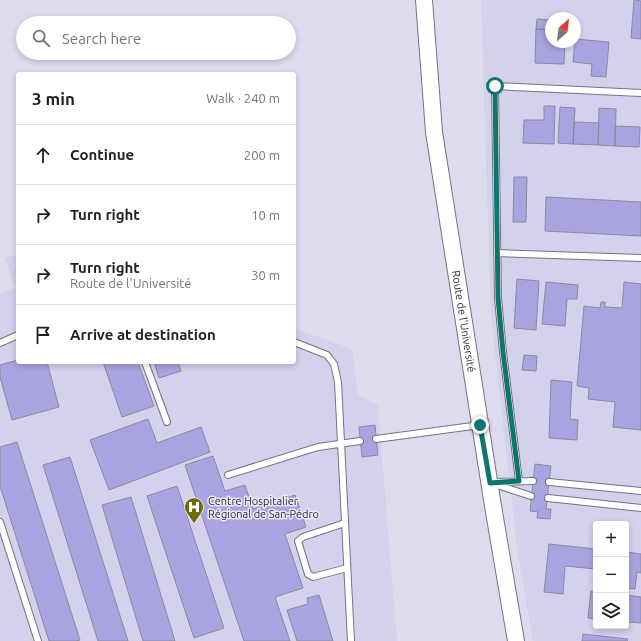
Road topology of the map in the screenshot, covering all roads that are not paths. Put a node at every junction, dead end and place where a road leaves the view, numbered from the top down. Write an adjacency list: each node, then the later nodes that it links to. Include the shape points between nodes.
1 (424, 0): 10 (street, Route de l'Université, via 434,132)
2 (641, 93): 3 (lane, via 495,86)
3 (497, 252): 4 (lane); 15 (lane, via 498,298)
4 (641, 258)
5 (16, 336): 6 (lane)
6 (0, 343)
7 (296, 343): 13 (lane, via 327,355 334,364 338,382)
8 (146, 364): 9 (lane)
9 (167, 422)
10 (480, 425): 11 (lane); 18 (street, Route de l'Université)
11 (376, 439)
12 (360, 441): 13 (lane)
13 (341, 444): 14 (lane, via 318,447); 24 (lane)
14 (228, 475)
15 (519, 481): 16 (lane); 18 (lane)
16 (533, 481)
17 (549, 482): 19 (lane)
18 (490, 483): 20 (lane); 28 (street, Route de l'Université)
19 (641, 491)
20 (531, 496)
21 (548, 498): 22 (lane)
22 (641, 508)
23 (0, 522): 26 (lane)
24 (345, 523): 25 (lane); 25 (lane, via 298,541 308,574 313,577)
25 (347, 568): 27 (lane)
26 (38, 641)
27 (351, 641)
28 (516, 641)

